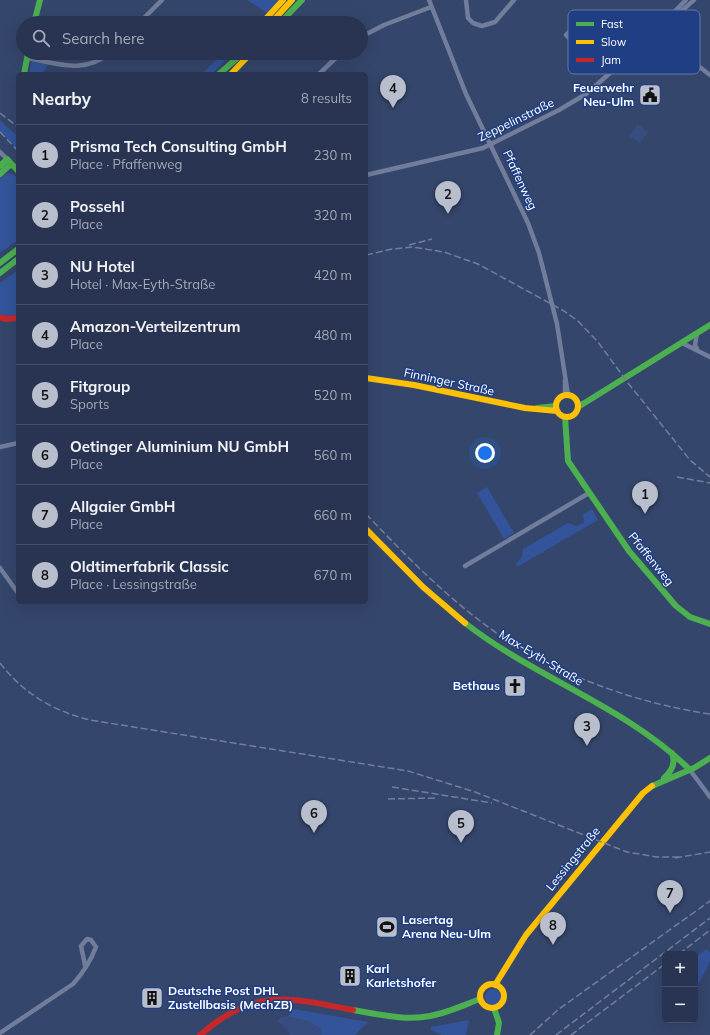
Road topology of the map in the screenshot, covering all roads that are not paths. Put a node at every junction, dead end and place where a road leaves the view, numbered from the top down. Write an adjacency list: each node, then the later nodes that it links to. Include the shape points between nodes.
1 (40, 0): 14 (main road)
2 (162, 0): 15 (street)
3 (283, 0): 16 (main road)
4 (292, 0): 17 (main road)
5 (302, 0): 18 (main road)
6 (429, 0): 11 (street, Pfaffenweg)
7 (466, 0): 8 (street, via 468,18 482,26 495,22)
8 (514, 0)
9 (686, 0): 12 (street, Zeppelinstraße)
10 (694, 0): 13 (street, Zeppelinstraße)
11 (431, 7): 19 (street); 37 (street, Pfaffenweg, via 466,94)
12 (676, 10)
13 (683, 10)
14 (36, 16)
15 (146, 16)
16 (268, 16)
17 (277, 16)
18 (287, 16)
19 (368, 33)
20 (26, 60): 29 (main road)
21 (44, 60): 22 (street, via 68,67 80,67)
22 (99, 60)
23 (229, 60): 30 (main road)
24 (235, 60): 31 (main road)
25 (237, 60): 32 (main road)
26 (244, 60): 33 (main road)
27 (334, 60): 34 (street)
28 (700, 67): 36 (street)
29 (24, 72)
30 (220, 72)
31 (220, 72)
32 (227, 72)
33 (233, 72)
34 (321, 72)
35 (609, 74): 37 (street, Zeppelinstraße, via 578,100)
36 (710, 75)
37 (492, 145): 43 (street, Zeppelinstraße); 58 (street, Pfaffenweg, via 539,253 560,340)
38 (0, 152): 39 (street)
39 (9, 161): 40 (main road); 41 (main road); 42 (main road)
40 (0, 166)
41 (16, 169)
42 (0, 174)
43 (368, 175)
44 (16, 251): 46 (main road)
45 (16, 261): 47 (main road)
46 (0, 263)
47 (0, 273)
48 (0, 317): 49 (main road)
49 (16, 318)
50 (0, 321): 51 (main road)
51 (16, 322)
52 (710, 325): 53 (main road)
53 (697, 333): 54 (main road); 55 (street, via 696,347)
54 (682, 343): 55 (street); 59 (main road)
55 (702, 353): 56 (street)
56 (710, 357)
57 (368, 378): 60 (main road, Finninger Straße, via 543,411)
58 (566, 395): 59 (main road, via 575,398); 60 (main road, via 559,398)
59 (578, 406): 61 (main road, via 575,414)
60 (557, 409): 61 (main road)
61 (567, 417): 64 (main road, Pfaffenweg, via 568,462)
62 (16, 443): 63 (street)
63 (0, 447)
64 (589, 493): 66 (street); 69 (main road, Pfaffenweg, via 629,551 669,599 690,617)
65 (368, 531): 70 (main road, Max-Eyth-Straße, via 423,588 476,632 638,727)
66 (464, 566)
67 (0, 568): 68 (street)
68 (16, 590)
69 (710, 624)
70 (667, 748): 72 (main road, Max-Eyth-Straße); 73 (main road, via 673,755 674,764 669,774)
71 (710, 758): 72 (main road, Lessingstraße)
72 (690, 770): 73 (main road, Lessingstraße); 74 (street, Max-Eyth-Straße)
73 (657, 782): 76 (main road, Lessingstraße, via 636,801 540,917 506,962)
74 (710, 797)
75 (85, 965): 75 (street, via 96,947 87,939 81,946); 79 (street, via 78,978 66,990)
76 (495, 985): 77 (main road, via 484,987); 78 (main road, via 502,991 504,998 501,1004)
77 (480, 999): 78 (main road, via 487,1008); 80 (main road, via 439,1014 415,1018 295,1001 268,1000 249,1003 230,1012)
78 (494, 1008): 81 (main road, via 499,1023)
79 (0, 1032)
80 (200, 1035)
81 (497, 1035)

